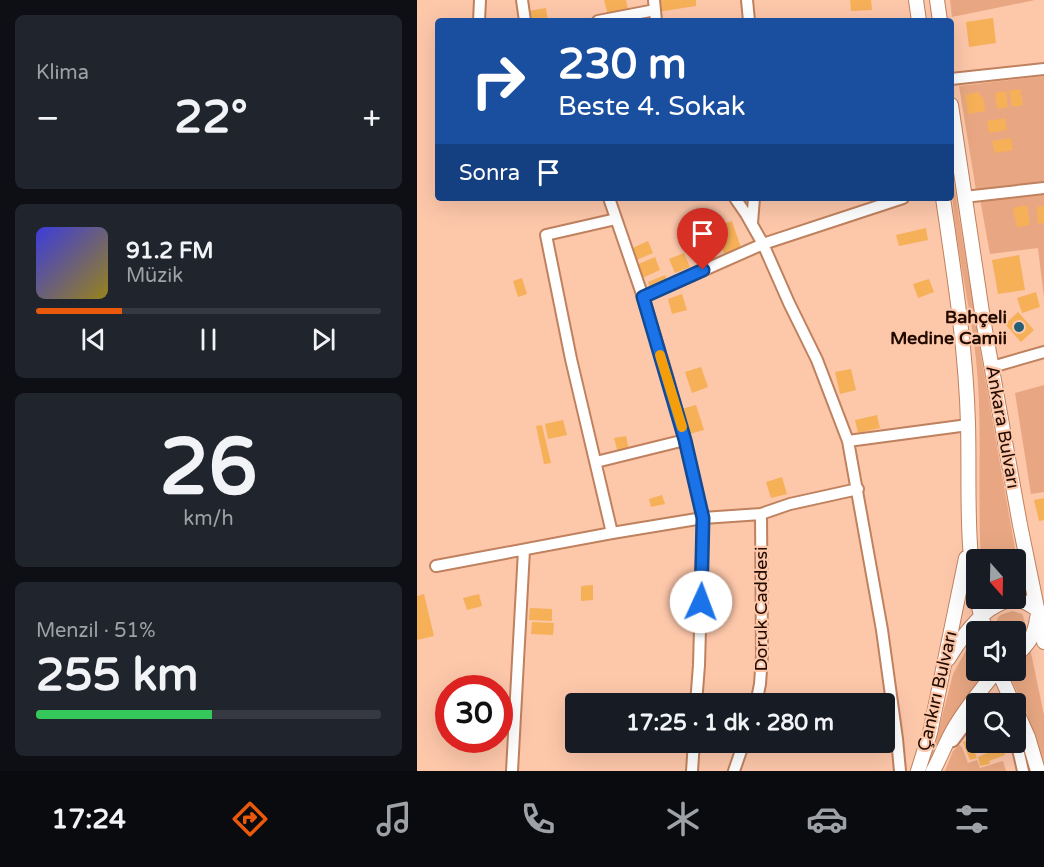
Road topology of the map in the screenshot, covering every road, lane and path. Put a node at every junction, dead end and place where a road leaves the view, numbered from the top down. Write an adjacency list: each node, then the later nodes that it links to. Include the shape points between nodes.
1 (480, 0): 7 (street)
2 (522, 0): 8 (street)
3 (747, 0): 10 (street)
4 (916, 0): 11 (main road)
5 (937, 0): 12 (main road)
6 (655, 10): 9 (street)
7 (479, 18)
8 (525, 18)
9 (614, 18)
10 (749, 18)
11 (919, 18)
12 (940, 18)
13 (1044, 69): 14 (street)
14 (954, 79)
15 (954, 126): 17 (main road, Ankara Bulvarı)
16 (1044, 188): 17 (street)
17 (964, 197): 28 (main road, Ankara Bulvarı)
18 (610, 201): 23 (street)
19 (737, 201): 24 (street)
20 (754, 201): 24 (street)
21 (894, 201): 25 (street)
22 (943, 201): 29 (main road, Ankara Bulvarı, via 964,353)
23 (616, 219): 26 (street); 32 (street, via 546,235)
24 (752, 223): 25 (street)
25 (763, 244): 26 (street); 31 (street, via 817,360)
26 (643, 297): 30 (street)
27 (1044, 352): 28 (street)
28 (992, 367): 40 (main road, Ankara Bulvarı, via 1020,525)
29 (968, 425): 31 (street); 37 (main road, Ankara Bulvarı)
30 (685, 440): 32 (street); 35 (street)
31 (848, 441): 33 (street)
32 (596, 462): 36 (street)
33 (858, 489): 34 (street); 58 (street)
34 (761, 514): 35 (street); 48 (street, Doruk Caddesi, via 762,655)
35 (703, 518): 36 (street); 47 (street)
36 (612, 533): 38 (street)
37 (970, 541): 42 (main road, Ankara Bulvarı, via 972,580); 46 (main road, Çankırı Bulvarı)
38 (524, 550): 39 (street); 55 (street)
39 (436, 566)
40 (1039, 585): 41 (main road, Ankara Bulvarı)
41 (1038, 610): 42 (main road, via 1013,600); 44 (main road, Ankara Bulvarı); 45 (main road, via 1036,627)
42 (981, 617): 43 (main road, Ankara Bulvarı); 46 (main road, via 963,635)
43 (982, 621)
44 (1044, 642)
45 (1026, 644)
46 (943, 668): 59 (main road, Çankırı Bulvarı)
47 (697, 693)
48 (758, 693)
49 (966, 718): 60 (main road, Çankırı Bulvarı, via 952,733)
50 (966, 724): 61 (street)
51 (1026, 732): 63 (main road)
52 (693, 753): 56 (street)
53 (741, 753): 57 (street)
54 (1019, 753): 62 (street)
55 (512, 771)
56 (692, 771)
57 (735, 771)
58 (900, 771)
59 (918, 771)
60 (933, 771)
61 (938, 771)
62 (1023, 771)
63 (1038, 771)

